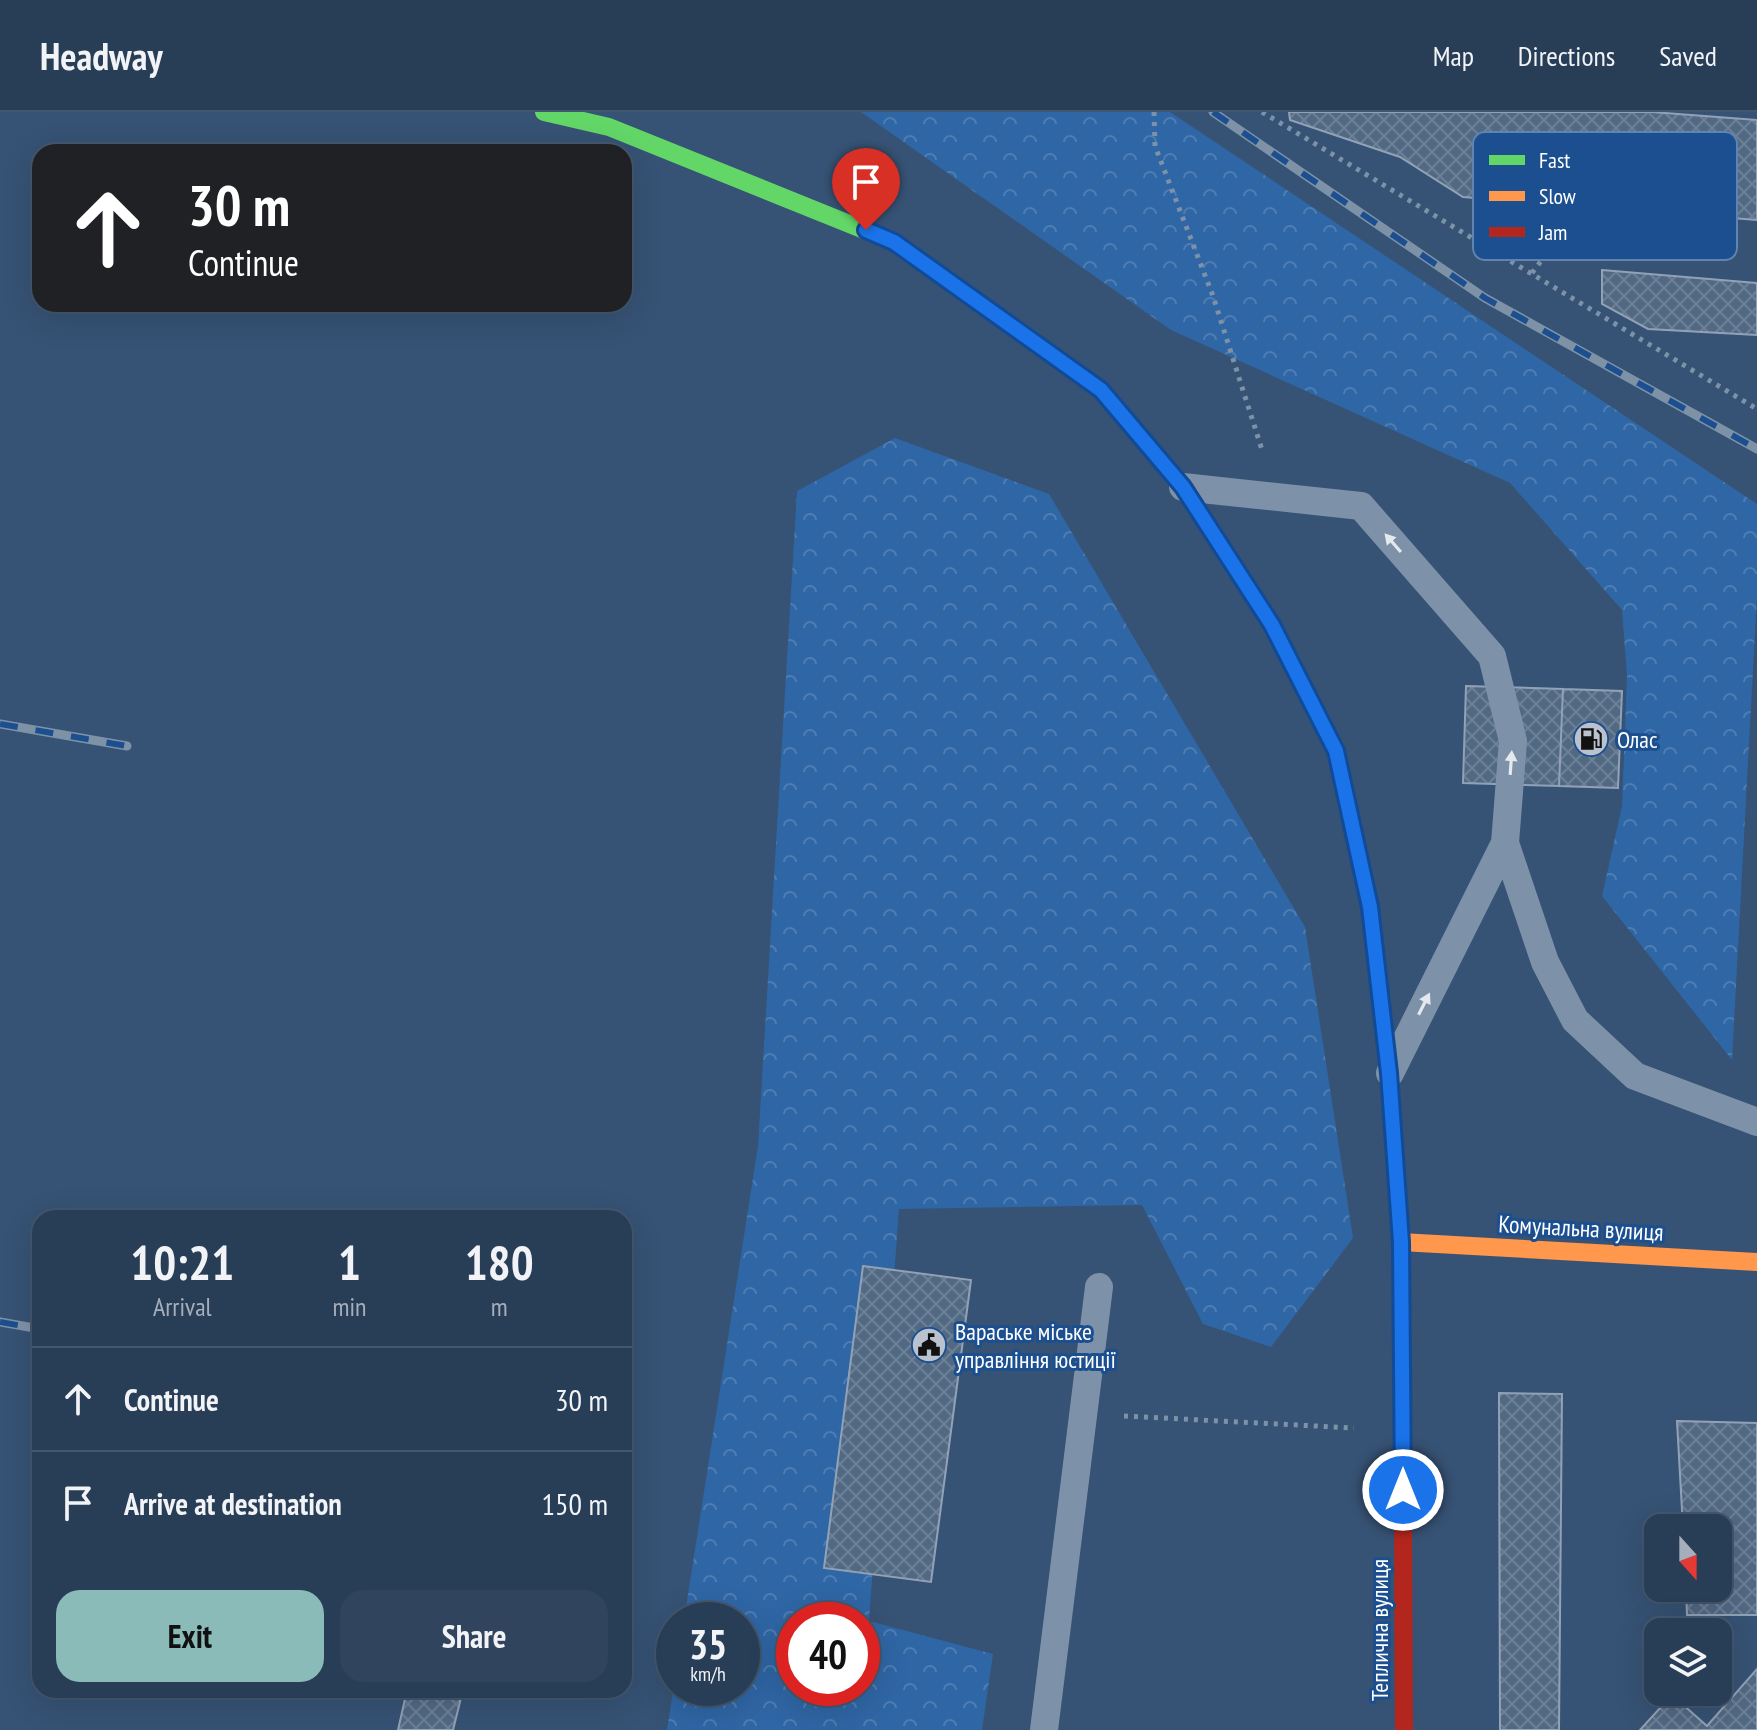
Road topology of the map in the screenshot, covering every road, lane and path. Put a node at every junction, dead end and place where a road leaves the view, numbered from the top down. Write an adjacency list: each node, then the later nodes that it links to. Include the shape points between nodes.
1 (544, 112): 9 (street, Теплична вулиця, via 609,127 894,242 1101,390)
2 (1154, 112): 10 (path, via 1155,146 1213,296)
3 (1262, 112): 4 (path)
4 (1473, 238)
5 (1510, 260): 7 (path)
6 (1542, 260): 7 (path)
7 (1532, 273): 8 (path)
8 (1757, 409)
9 (1183, 487): 10 (lane); 12 (street, Теплична вулиця, via 1272,625 1336,751 1370,907)
10 (1277, 497): 11 (lane, one-way to 10, via 1513,741 1492,656 1361,506)
11 (1505, 843): 12 (lane, one-way to 11); 13 (lane, via 1545,962 1575,1020 1635,1076)
12 (1389, 1073): 14 (street, Теплична вулиця)
13 (1757, 1122)
14 (1401, 1242): 15 (street, Комунальна вулиця); 18 (street, Теплична вулиця)
15 (1757, 1262)
16 (1099, 1287): 19 (lane)
17 (1167, 1418): 18 (path)
18 (1403, 1430): 20 (street, Теплична вулиця)
19 (1044, 1730)
20 (1404, 1730)

